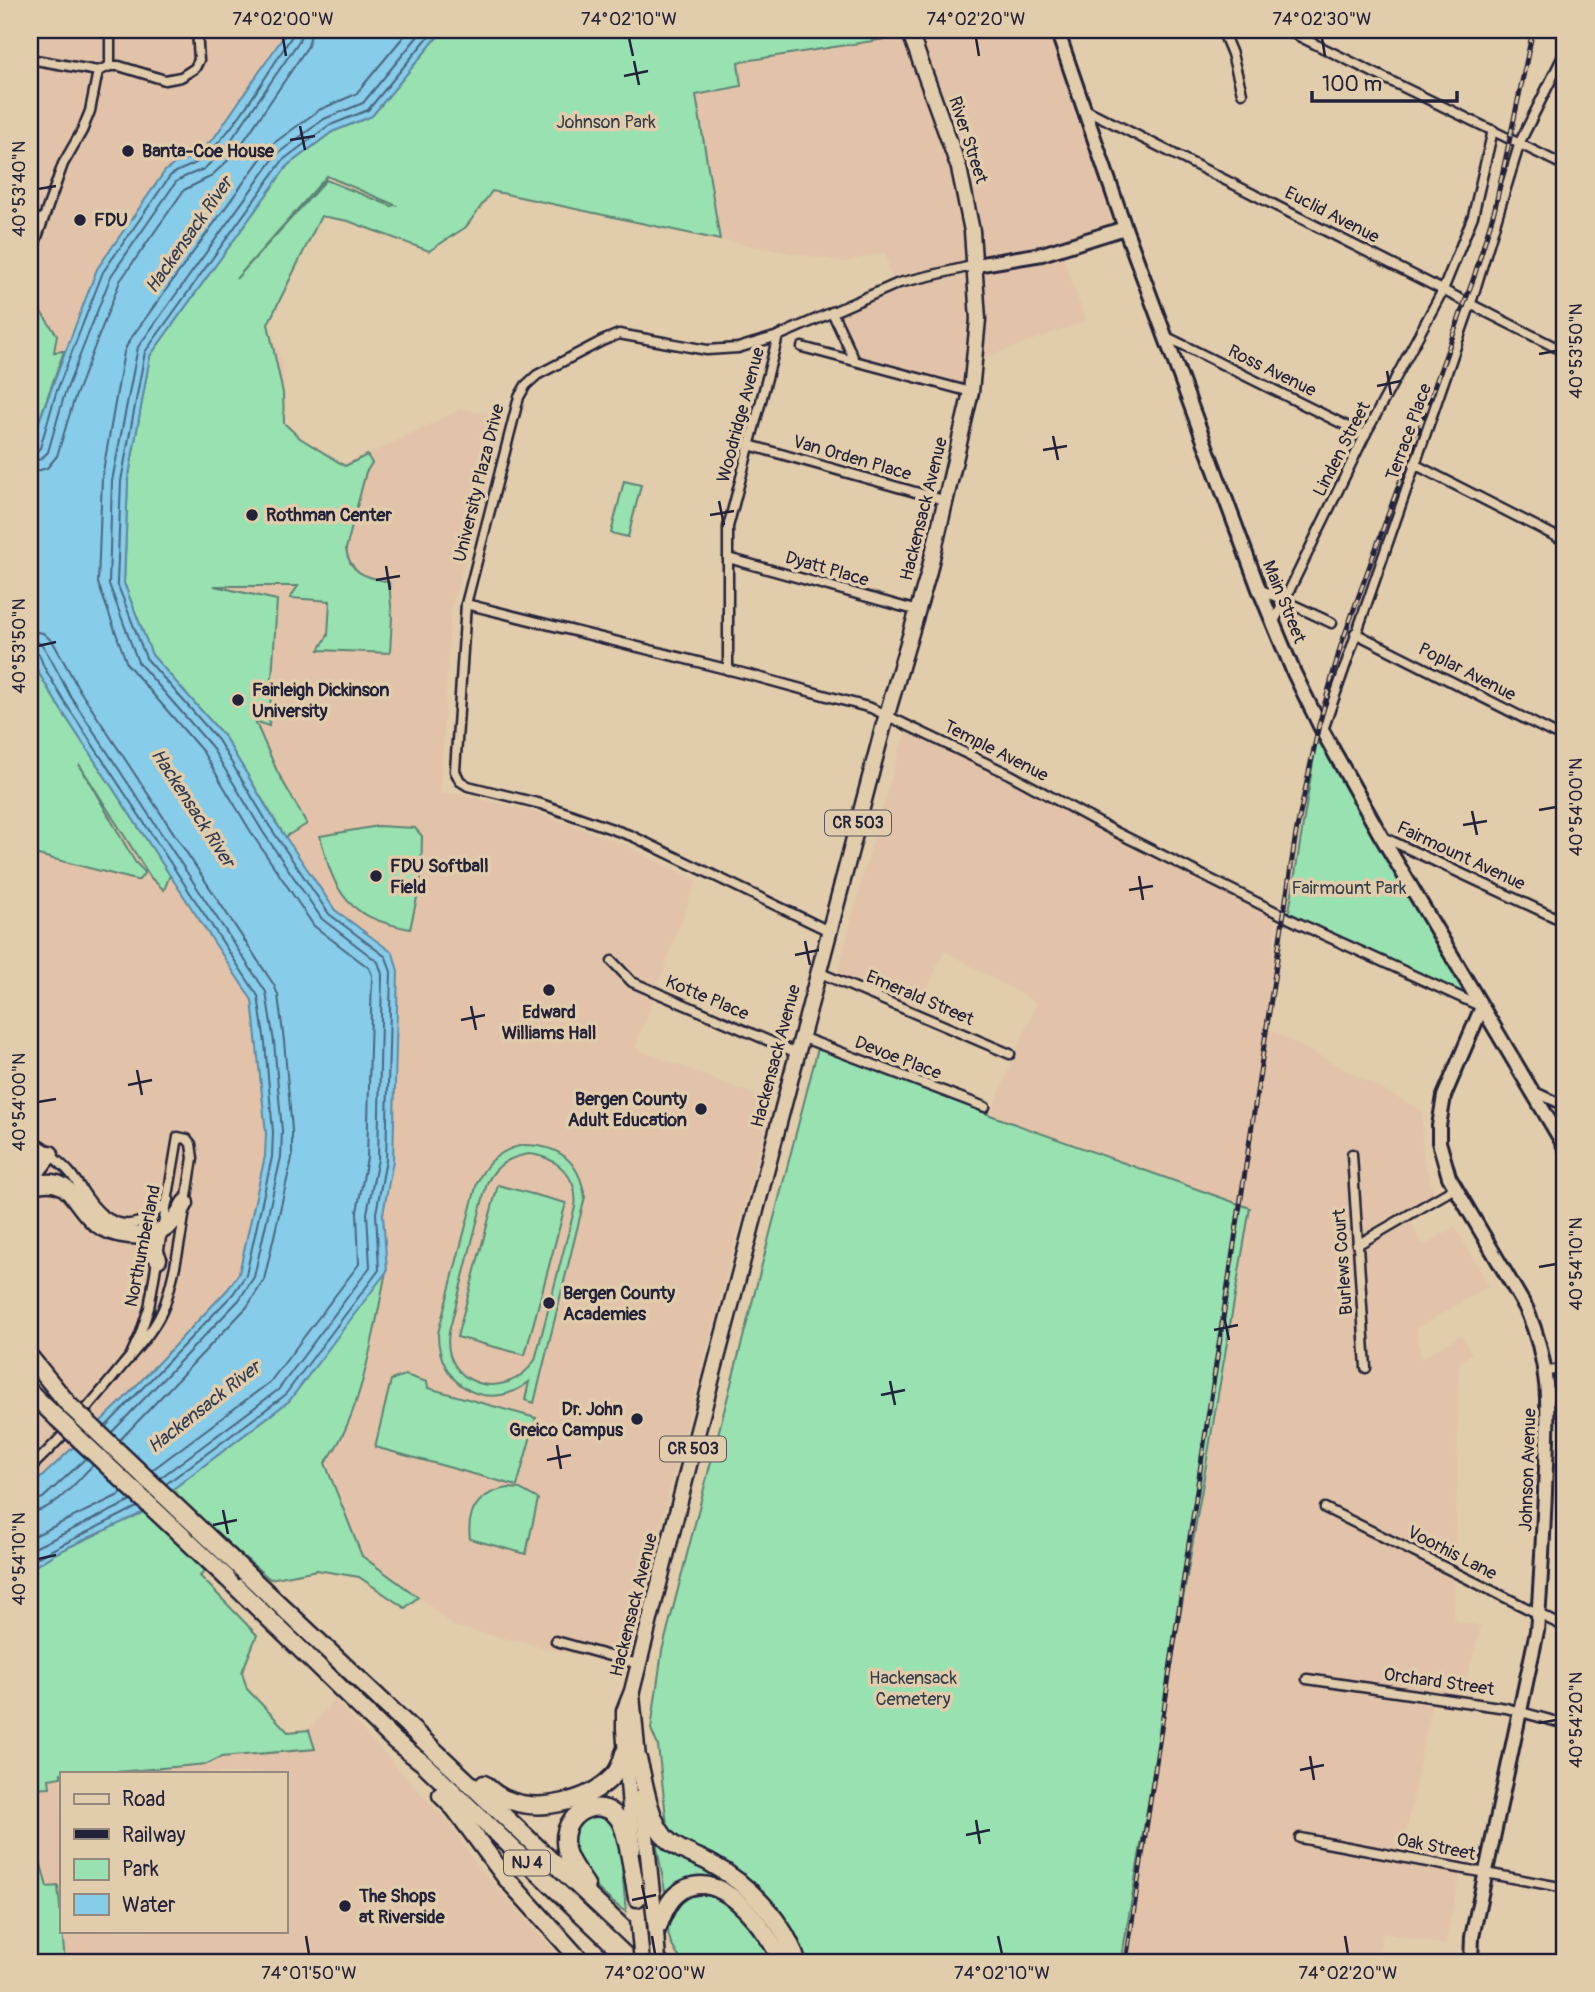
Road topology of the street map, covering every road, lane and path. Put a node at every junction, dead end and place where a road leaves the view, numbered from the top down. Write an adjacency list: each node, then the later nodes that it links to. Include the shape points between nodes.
1 (110, 30): 9 (street)
2 (197, 30): 9 (street, via 199,60 181,77 165,80)
3 (909, 30): 20 (main road, River Street / CR 503, via 959,168)
4 (1056, 30): 12 (main road, Main Street)
5 (1222, 30): 11 (street)
6 (1286, 30): 13 (street)
7 (1565, 52): 14 (street)
8 (30, 59): 10 (street)
9 (110, 66): 10 (street)
10 (98, 71): 17 (street, via 90,111 63,164)
11 (1241, 93)
12 (1083, 108): 18 (main road, Main Street); 21 (street, Euclid Avenue)
13 (1493, 130): 14 (street); 21 (street, Linden Street, via 1474,216)
14 (1520, 142): 15 (street); 22 (street, Terrace Place)
15 (1565, 166)
16 (30, 219): 17 (street)
17 (43, 219): 19 (street)
18 (1125, 228): 20 (main road, University Plaza Drive, via 1044,254); 25 (main road, Main Street)
19 (30, 257)
20 (976, 265): 23 (street, University Plaza Drive, via 899,283); 29 (main road, Hackensack Avenue / CR 503, via 978,319)
21 (1443, 289): 22 (street, Euclid Avenue); 30 (street, Linden Street)
22 (1471, 303): 27 (street, Euclid Avenue); 32 (street, Terrace Place)
23 (832, 312): 24 (street, University Plaza Drive); 28 (street)
24 (778, 336): 31 (street, Woodridge Avenue); 38 (street, University Plaza Drive, via 720,351 619,334 537,374 519,397)
25 (1165, 336): 30 (street, Ross Avenue); 36 (main road, Main Street)
26 (802, 347): 28 (street)
27 (1565, 352)
28 (855, 361): 29 (street)
29 (971, 392): 33 (main road, Hackensack Avenue / CR 503)
30 (1365, 435): 37 (street, Linden Street)
31 (749, 445): 33 (street, Van Orden Place); 35 (street, Woodridge Avenue, via 728,527)
32 (1414, 464): 34 (street); 42 (street, Terrace Place)
33 (947, 501): 39 (main road, Hackensack Avenue / CR 503)
34 (1565, 541)
35 (728, 558): 39 (street, Dyatt Place); 43 (street, Woodridge Avenue)
36 (1259, 589): 37 (street); 41 (main road, Main Street)
37 (1284, 601): 40 (street); 41 (street, Linden Street)
38 (466, 604): 43 (street, Temple Avenue); 49 (street, University Plaza Drive, via 455,771 460,781 632,836)
39 (918, 611): 44 (main road, Hackensack Avenue / CR 503)
40 (1332, 623)
41 (1273, 624): 45 (main road, Main Street)
42 (1355, 633): 45 (street, Terrace Place); 46 (street, Poplar Avenue)
43 (729, 670): 44 (street, Temple Avenue)
44 (886, 715): 49 (main road, Hackensack Avenue / CR 503); 52 (street, Temple Avenue, via 1298,923)
45 (1323, 732): 47 (main road, Main Street)
46 (1565, 739)
47 (1381, 836): 48 (street, Fairmount Avenue); 52 (main road, Main Street)
48 (1565, 922)
49 (829, 931): 51 (main road, Hackensack Avenue / CR 503)
50 (612, 961): 54 (street, Kotte Place, via 632,982)
51 (818, 972): 53 (main road, Hackensack Avenue / CR 503); 55 (street, Emerald Street)
52 (1482, 1007): 56 (main road, Main Street); 65 (main road, Johnson Avenue, via 1440,1110 1439,1142)
53 (801, 1037): 54 (main road, Hackensack Avenue / CR 503); 58 (street, Devoe Place)
54 (797, 1053): 85 (main road, Hackensack Avenue / CR 503)
55 (1010, 1054)
56 (1530, 1090): 57 (street); 59 (main road, Main Street)
57 (1565, 1106)
58 (985, 1107)
59 (1565, 1147)
60 (40, 1148): 62 (highway); 63 (highway); 66 (street, via 69,1172 112,1220 138,1224)
61 (1352, 1154): 70 (street, Burlews Court)
62 (30, 1162)
63 (30, 1179)
64 (30, 1186): 69 (highway, via 56,1184 75,1196 98,1225 130,1235)
65 (1455, 1188): 70 (street); 77 (main road, Johnson Avenue, via 1526,1308)
66 (169, 1200): 67 (street, Northumberland, via 178,1137 191,1144 193,1158); 68 (street, Northumberland)
67 (185, 1203): 68 (highway); 73 (street, via 164,1306)
68 (164, 1229): 69 (highway); 71 (street, Northumberland)
69 (143, 1234): 71 (highway)
70 (1357, 1245): 74 (street, Burlews Court)
71 (158, 1259): 73 (street, Northumberland, via 149,1308)
72 (30, 1357): 79 (highway)
73 (129, 1359): 80 (street)
74 (1366, 1368)
75 (30, 1369): 79 (highway, NJ 4)
76 (1565, 1369): 77 (street)
77 (1546, 1371): 82 (main road, Johnson Avenue)
78 (30, 1392): 89 (highway, NJ 4, bridge)
79 (69, 1405): 90 (highway, NJ 4, bridge)
80 (30, 1468)
81 (1325, 1508): 82 (street, Voorhis Lane)
82 (1538, 1614): 83 (street, Voorhis Lane); 87 (main road, Johnson Avenue)
83 (1565, 1627)
84 (556, 1641): 85 (street)
85 (638, 1664): 91 (main road, Hackensack Avenue / CR 503, via 632,1690)
86 (1307, 1678): 87 (street, Orchard Street)
87 (1519, 1712): 88 (street, Orchard Street); 93 (main road, Johnson Avenue)
88 (1565, 1724)
89 (395, 1741): 99 (highway, via 398,1753 454,1808 506,1878); 100 (highway, NJ 4)
90 (435, 1751): 91 (highway, via 502,1798 537,1806 570,1800 600,1786); 96 (highway, NJ 4)
91 (631, 1756): 95 (main road, Hackensack Avenue / CR 503); 97 (main road, Hackensack Avenue / CR 503); 104 (highway, via 662,1834 751,1894 781,1930)
92 (1300, 1838): 93 (street, Oak Street)
93 (1486, 1872): 94 (street, Oak Street); 98 (main road, Johnson Avenue)
94 (1565, 1888)
95 (637, 1898): 96 (highway, via 621,1822 602,1809 582,1810 570,1821 565,1842 572,1863); 101 (main road, Hackensack Avenue / CR 503, bridge)
96 (603, 1910): 102 (highway, NJ 4)
97 (656, 1932): 102 (main road, Hackensack Avenue / CR 503, bridge); 103 (highway, via 678,1894 690,1888 712,1888 730,1895 748,1911)
98 (1472, 1937): 105 (main road); 106 (main road, Johnson Avenue)
99 (582, 1962)
100 (632, 1962)
101 (642, 1962)
102 (659, 1962)
103 (782, 1962)
104 (797, 1962)
105 (1461, 1962)
106 (1471, 1962)

